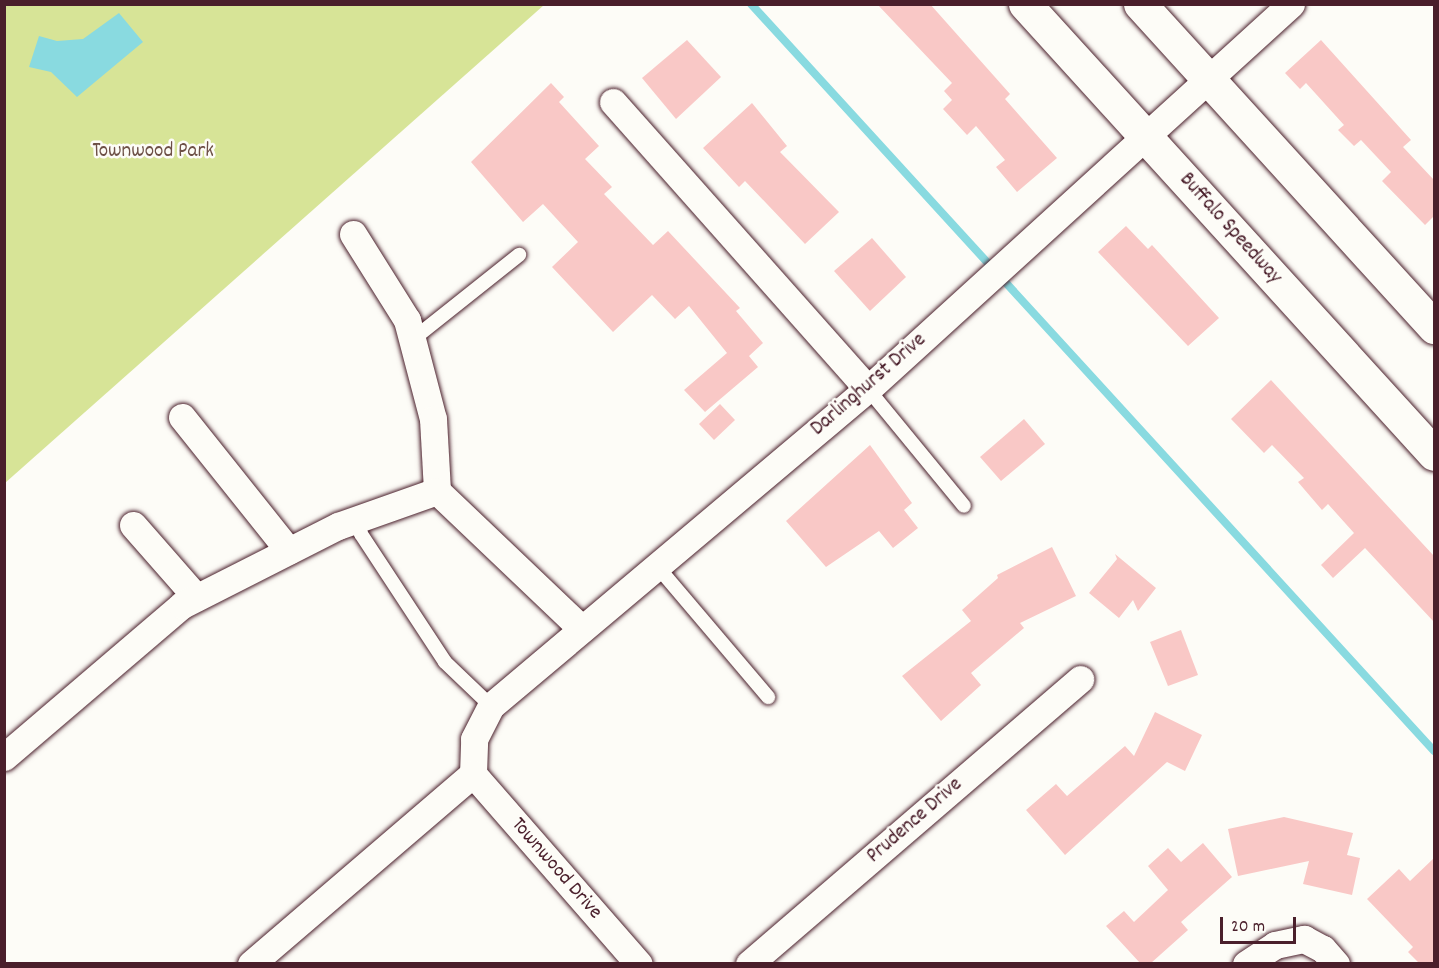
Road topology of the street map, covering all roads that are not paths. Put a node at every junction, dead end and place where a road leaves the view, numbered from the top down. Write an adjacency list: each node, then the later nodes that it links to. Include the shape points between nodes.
1 (1025, 4): 6 (main road, Buffalo Speedway)
2 (1140, 4): 4 (main road)
3 (1291, 4): 4 (street, Darlinghurst Drive)
4 (1210, 80): 6 (street, Darlinghurst Drive); 9 (main road)
5 (613, 102): 11 (street)
6 (1145, 137): 11 (street, Darlinghurst Drive); 13 (main road, Buffalo Speedway)
7 (353, 234): 10 (street, via 406,320)
8 (519, 255): 10 (lane)
9 (1434, 327)
10 (412, 340): 14 (street, via 433,419)
11 (868, 389): 15 (lane); 19 (street, Darlinghurst Drive)
12 (182, 417): 18 (street)
13 (1434, 454)
14 (437, 491): 16 (street); 21 (street)
15 (964, 506)
16 (358, 519): 18 (street); 24 (lane, via 361,534 445,662)
17 (133, 525): 20 (street)
18 (289, 551): 20 (street)
19 (657, 566): 21 (street, Darlinghurst Drive); 23 (lane)
20 (196, 597): 25 (street)
21 (582, 629): 24 (street, Darlinghurst Drive)
22 (1080, 679): 29 (street, Prudence Drive)
23 (768, 697)
24 (491, 706): 26 (street, Darlinghurst Drive, via 474,739)
25 (4, 758)
26 (473, 774): 27 (street); 28 (street, Townwood Drive)
27 (251, 963)
28 (639, 963)
29 (749, 963)
30 (1246, 963): 31 (street, via 1275,945 1304,939)
31 (1336, 963)

